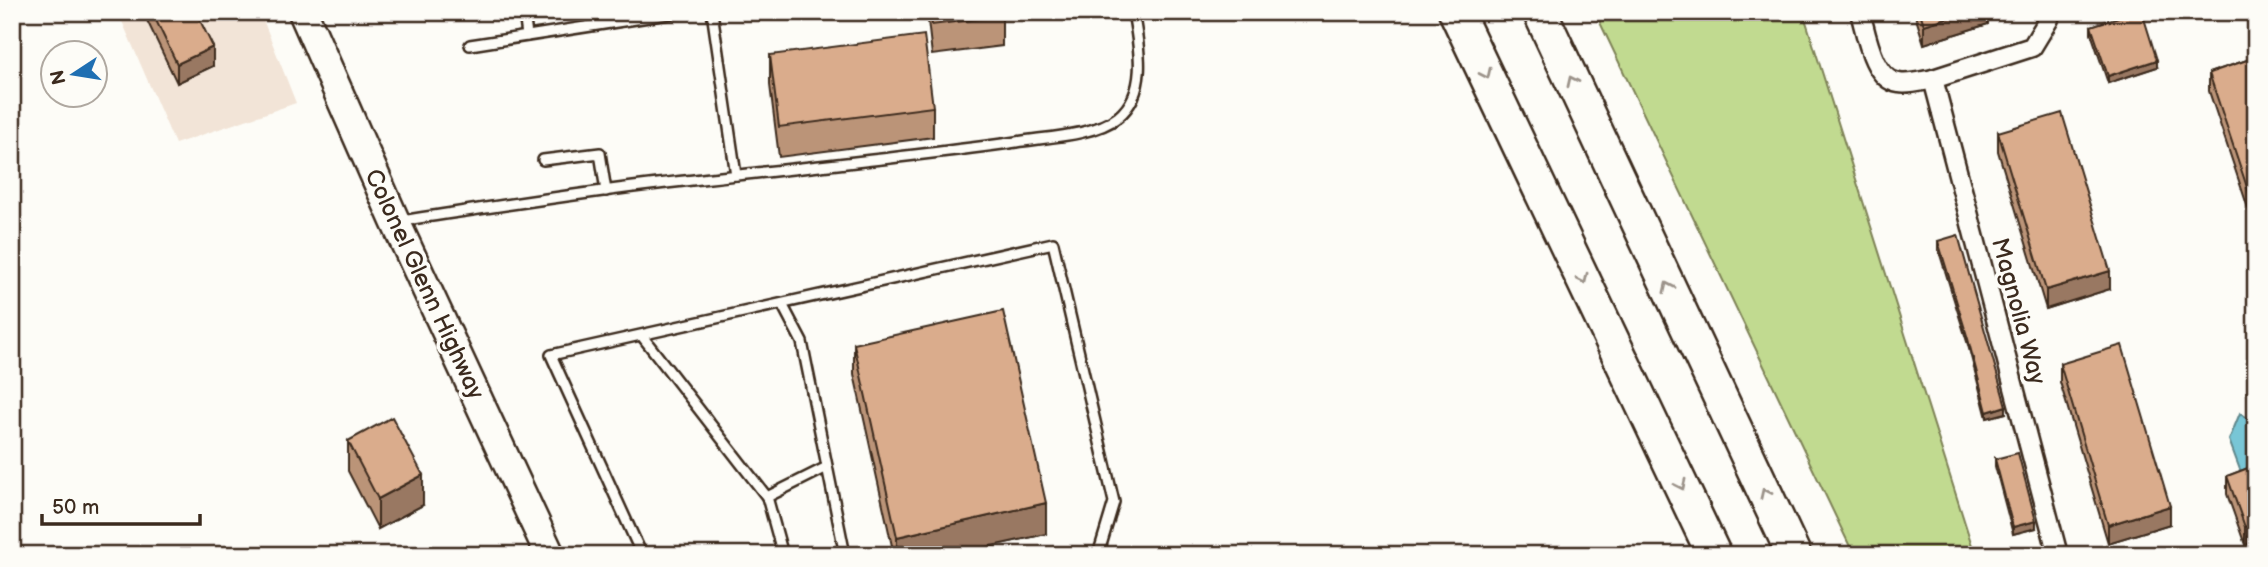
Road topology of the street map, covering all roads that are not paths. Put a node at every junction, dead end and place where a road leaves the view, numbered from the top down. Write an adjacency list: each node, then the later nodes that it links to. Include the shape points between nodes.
1 (303, 12): 16 (main road, Colonel Glenn Highway)
2 (524, 12): 10 (lane)
3 (681, 12): 10 (lane)
4 (712, 12): 14 (lane)
5 (1133, 12): 14 (lane, via 1140,57 1137,85 1129,108 1094,130 956,151)
6 (1456, 12): 26 (highway, one-way to 26)
7 (1540, 12): 27 (highway, one-way to 7)
8 (1860, 12): 12 (street, via 1876,65 1889,80 1900,84)
9 (2049, 12): 12 (street, via 2032,47)
10 (527, 36): 11 (lane)
11 (470, 45)
12 (1933, 79): 28 (street, Magnolia Way)
13 (543, 160): 15 (lane, via 600,153)
14 (736, 175): 15 (lane)
15 (606, 191): 16 (lane)
16 (395, 221): 21 (main road, Colonel Glenn Highway)
17 (782, 304): 18 (lane); 19 (lane, via 802,342); 25 (lane, via 1053,243 1114,502)
18 (642, 336): 20 (lane); 22 (lane, via 551,355)
19 (827, 467): 20 (lane); 24 (lane)
20 (767, 497): 23 (lane)
21 (550, 555)
22 (642, 555)
23 (783, 555)
24 (845, 555)
25 (1098, 555)
26 (1714, 555)
27 (1794, 555)
28 (2058, 555)

